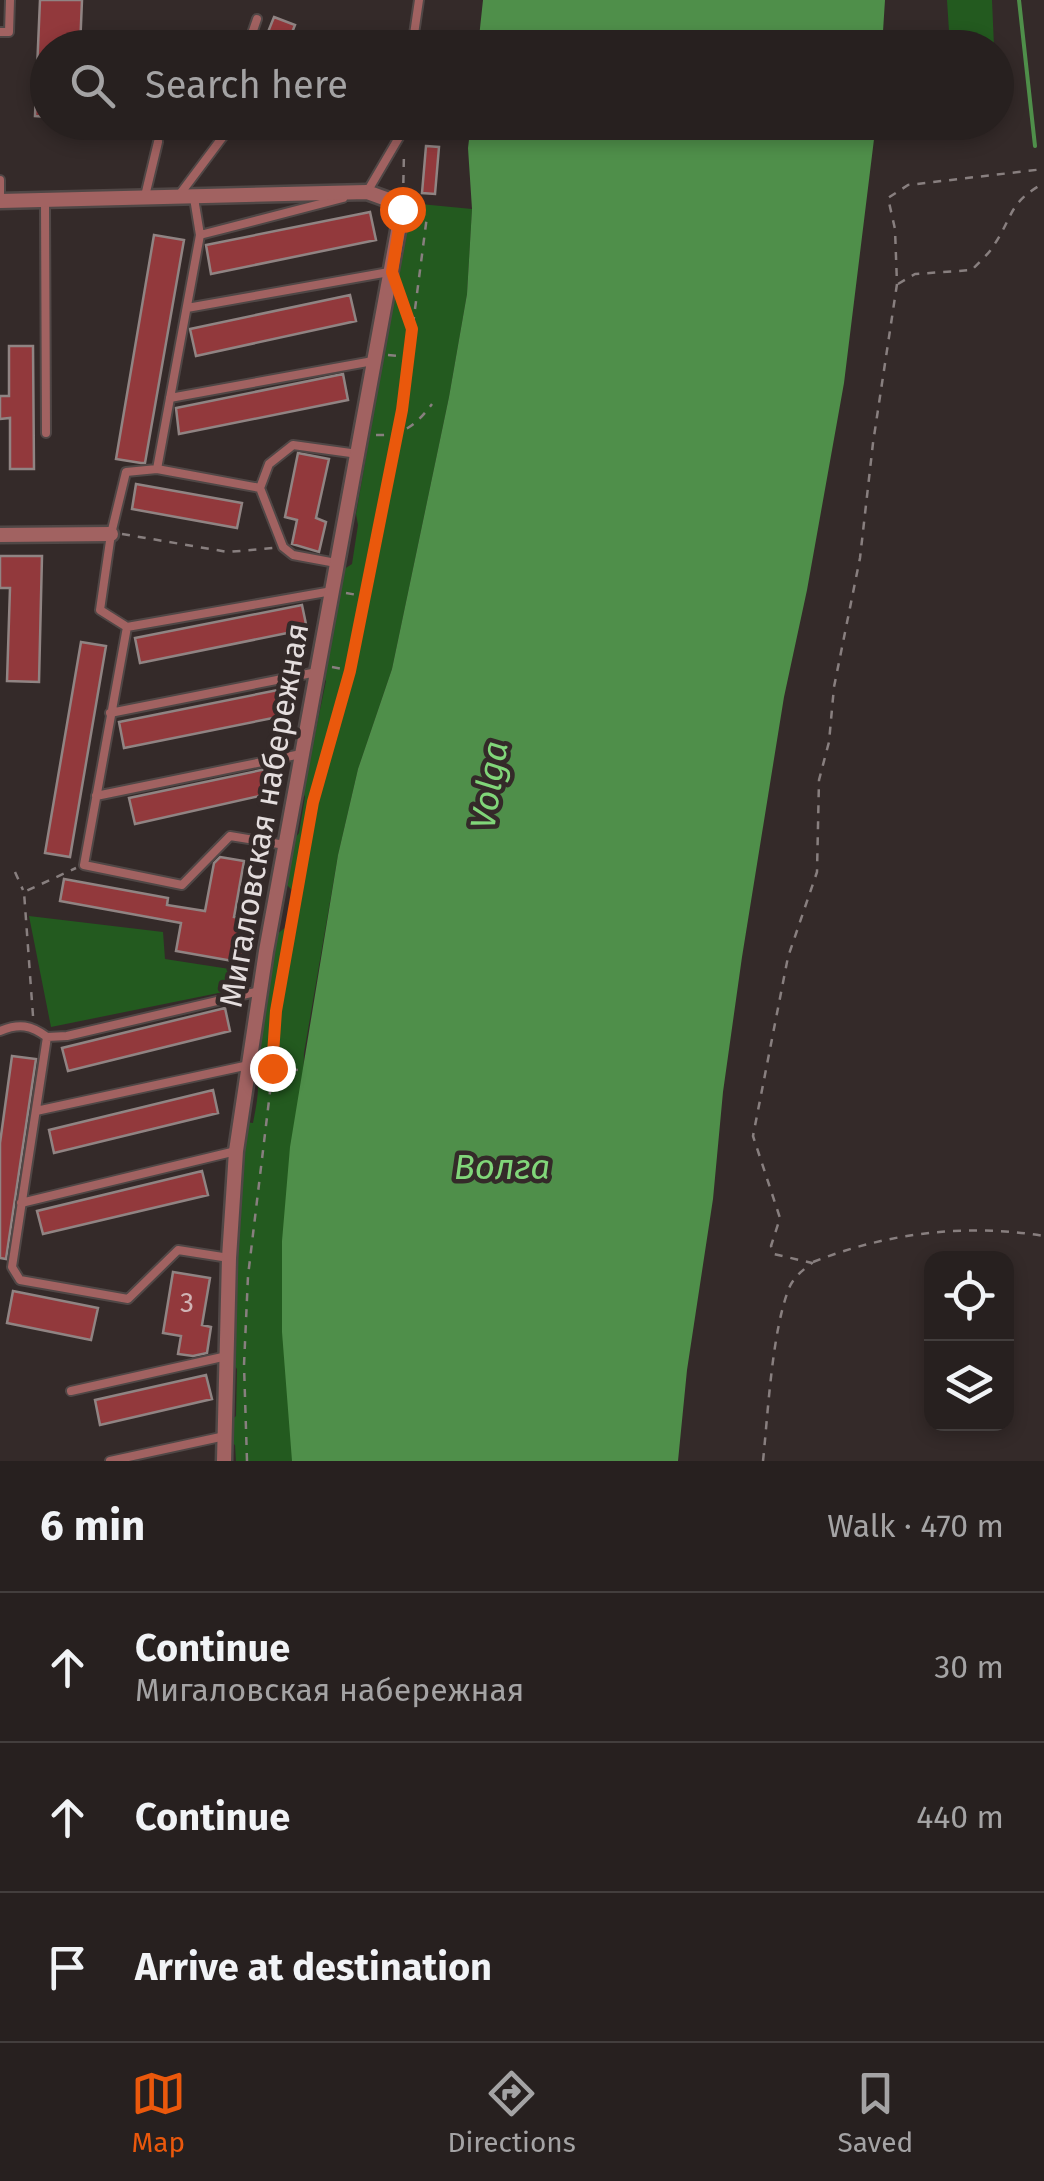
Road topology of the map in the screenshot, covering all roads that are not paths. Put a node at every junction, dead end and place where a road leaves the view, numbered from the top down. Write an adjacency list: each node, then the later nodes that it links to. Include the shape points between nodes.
1 (10, 0): 6 (lane, via 9,32)
2 (419, 0): 5 (lane)
3 (257, 19): 4 (lane)
4 (253, 30)
5 (415, 30)
6 (0, 32)
7 (220, 140): 14 (lane)
8 (398, 140): 11 (lane)
9 (158, 142): 13 (lane)
10 (0, 180): 16 (lane)
11 (372, 193): 12 (street); 17 (lane); 18 (street, Мигаловская набережная, via 392,203 400,225)
12 (194, 198): 14 (street); 17 (lane)
13 (145, 199): 14 (street); 15 (street)
14 (176, 199)
15 (44, 201): 16 (street); 22 (lane)
16 (0, 202)
17 (200, 235): 19 (lane)
18 (392, 272): 19 (lane); 20 (street, Мигаловская набережная)
19 (186, 308): 21 (lane)
20 (376, 357): 21 (lane); 23 (street, Мигаловская набережная)
21 (170, 398): 24 (lane)
22 (46, 434)
23 (358, 454): 25 (lane, via 294,445 270,464); 28 (street, Мигаловская набережная)
24 (158, 469): 25 (lane); 26 (lane, via 126,472)
25 (260, 488): 28 (lane, via 283,547 292,555)
26 (111, 534): 27 (street); 30 (lane, via 100,610)
27 (0, 535)
28 (338, 563): 29 (street, Мигаловская набережная)
29 (332, 591): 30 (lane); 31 (street, Мигаловская набережная)
30 (126, 627): 32 (lane)
31 (317, 672): 32 (lane); 33 (street, Мигаловская набережная)
32 (110, 713): 34 (lane)
33 (301, 754): 34 (lane); 35 (street, Мигаловская набережная)
34 (96, 796): 35 (lane, via 84,864 182,885 230,836)
35 (285, 846): 36 (street, Мигаловская набережная)
36 (260, 991): 38 (lane); 39 (street, Мигаловская набережная)
37 (0, 1031): 38 (lane, via 34,1027)
38 (47, 1038): 40 (lane)
39 (248, 1065): 40 (lane); 41 (street, Мигаловская набережная)
40 (36, 1111): 42 (lane)
41 (236, 1151): 42 (lane); 43 (street, Мигаловская набережная)
42 (22, 1203): 43 (lane, via 12,1267 20,1280 128,1300 178,1250)
43 (229, 1258): 44 (street, Мигаловская набережная)
44 (227, 1356): 45 (lane); 46 (street, Мигаловская набережная)
45 (71, 1391)
46 (225, 1436): 47 (lane); 48 (street, Мигаловская набережная)
47 (110, 1461)
48 (224, 1461)

